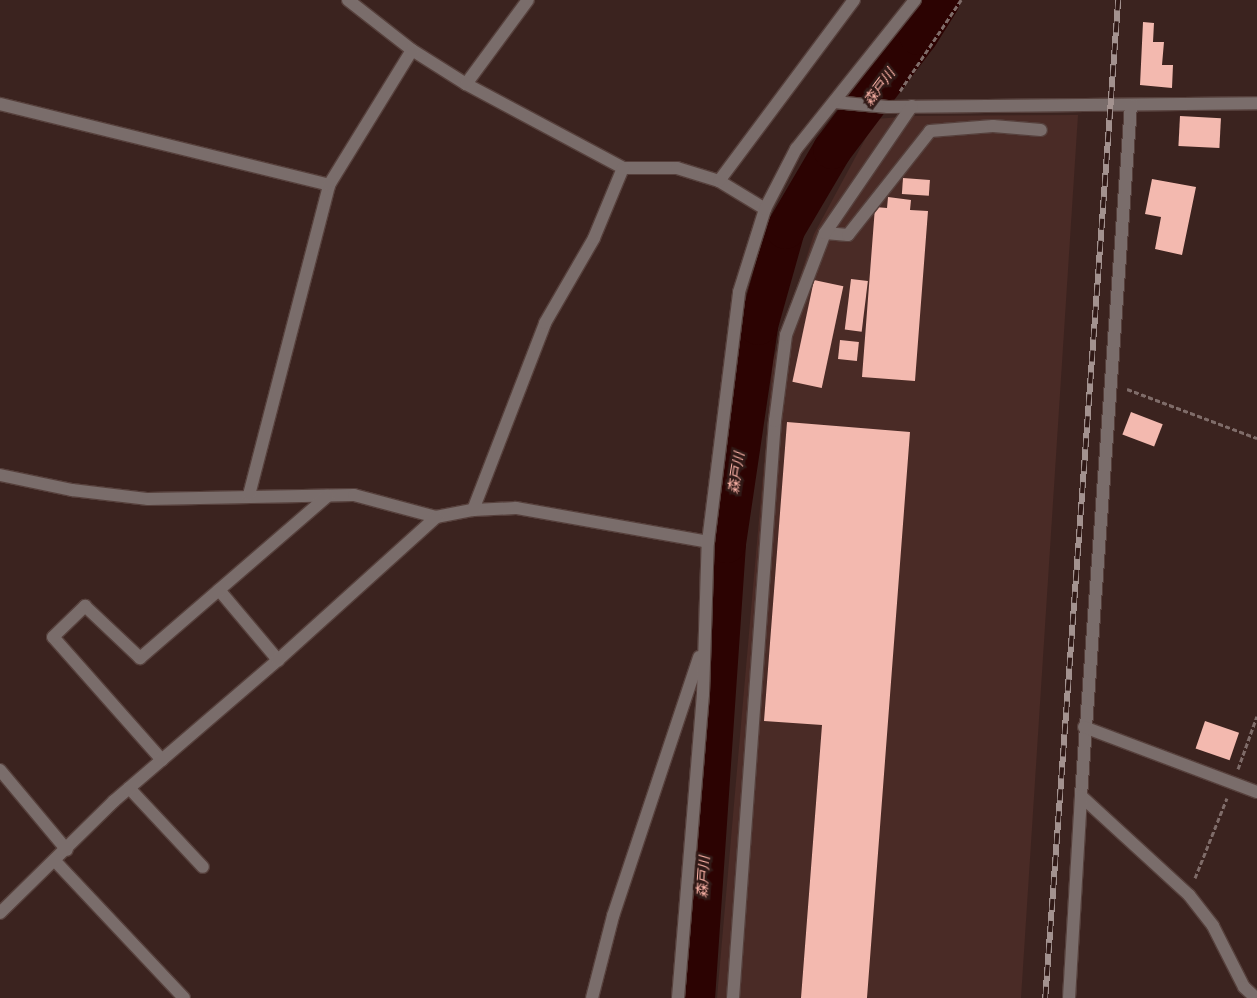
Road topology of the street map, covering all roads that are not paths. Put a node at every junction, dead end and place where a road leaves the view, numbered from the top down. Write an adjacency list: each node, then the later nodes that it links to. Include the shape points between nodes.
1 (348, 0): 5 (street)
2 (528, 0): 6 (street)
3 (854, 0): 14 (street)
4 (915, 0): 7 (street)
5 (412, 50): 6 (street); 15 (street)
6 (466, 84): 13 (street)
7 (834, 102): 11 (street); 16 (street, via 796,149)
8 (1257, 103): 10 (street)
9 (0, 104): 15 (street)
10 (1131, 105): 11 (street); 27 (street, via 1113,384)
11 (912, 106): 17 (street)
12 (1041, 130): 17 (street, via 993,126 930,131 848,235)
13 (623, 168): 14 (street, via 677,168); 21 (street, via 594,238 545,323)
14 (719, 181): 16 (street)
15 (329, 185): 19 (street)
16 (765, 209): 23 (street, via 739,292)
17 (825, 233): 40 (street, via 786,336 774,421)
18 (0, 475): 19 (street, via 72,490 148,499)
19 (249, 495): 20 (street)
20 (328, 496): 22 (street, via 354,495); 24 (street)
21 (473, 510): 22 (street); 23 (street, via 516,508 708,542)
22 (436, 516): 26 (street)
23 (708, 538): 25 (street)
24 (219, 590): 26 (street); 28 (street, via 140,658 85,606 53,636)
25 (703, 645): 38 (street, via 613,916); 39 (street, via 703,694)
26 (278, 660): 28 (street)
27 (1084, 727): 31 (street); 32 (street)
28 (162, 760): 30 (street)
29 (0, 770): 33 (street)
30 (129, 788): 33 (street); 35 (street)
31 (1257, 792)
32 (1081, 796): 41 (street); 42 (street, via 1189,895 1213,926 1244,987)
33 (67, 850): 34 (street)
34 (55, 862): 36 (street); 37 (street)
35 (203, 867)
36 (1, 912)
37 (184, 998)
38 (592, 998)
39 (678, 998)
40 (733, 998)
41 (1069, 998)
42 (1256, 998)

